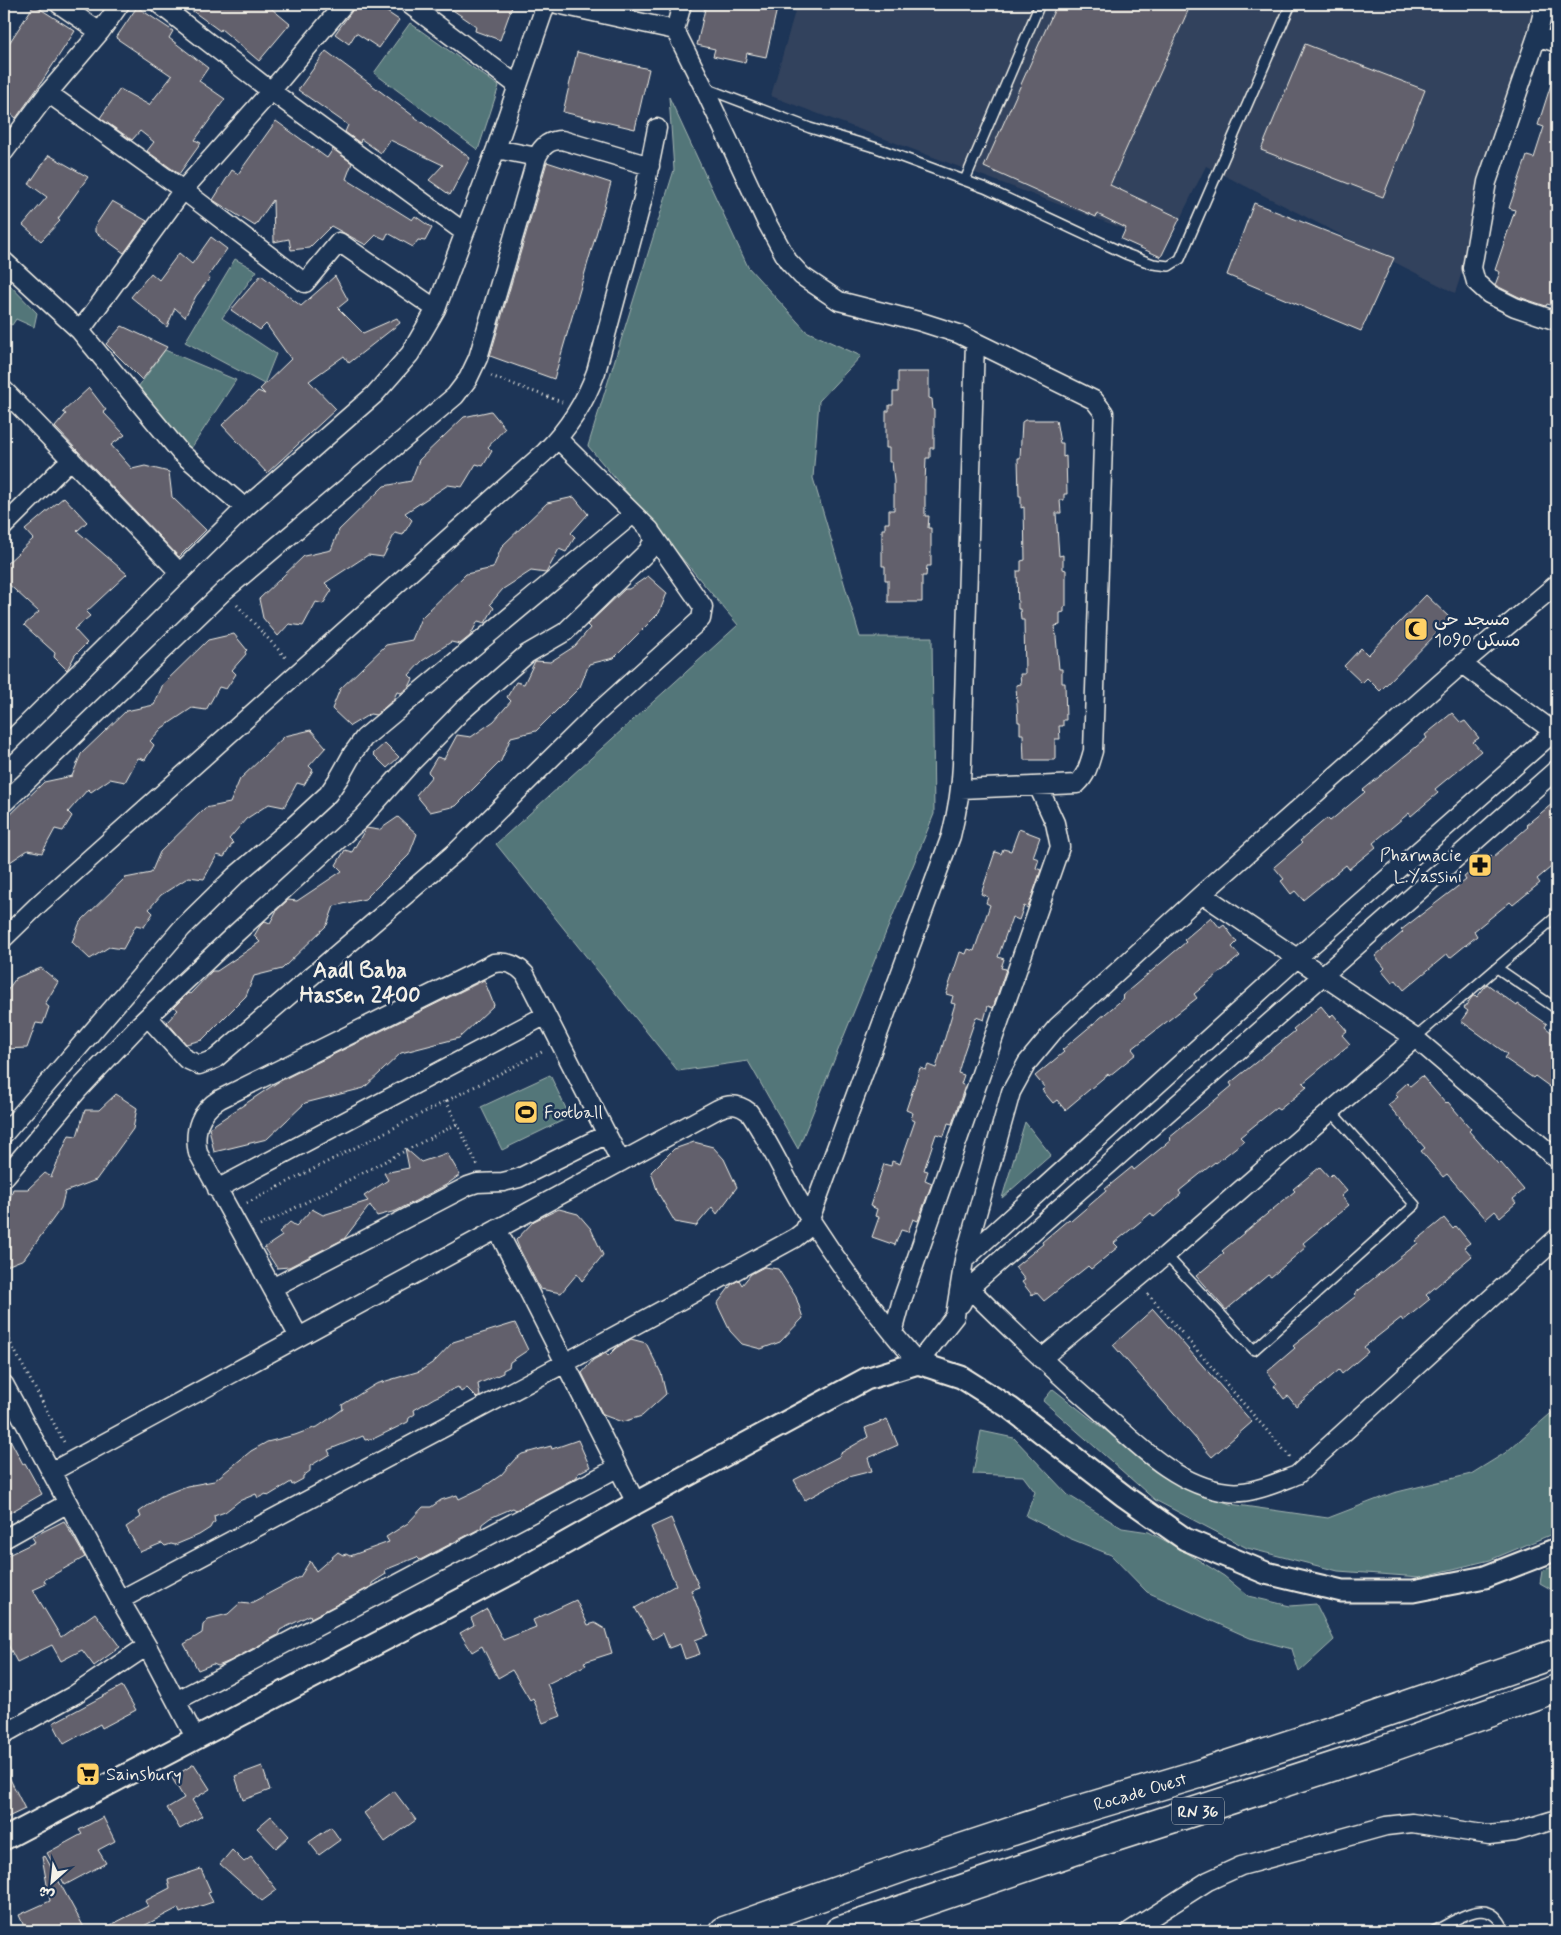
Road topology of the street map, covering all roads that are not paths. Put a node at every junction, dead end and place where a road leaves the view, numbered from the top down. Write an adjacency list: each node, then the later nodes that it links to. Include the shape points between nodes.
1 (59, 4): 13 (street)
2 (120, 4): 13 (street)
3 (159, 4): 18 (street)
4 (344, 4): 18 (street)
5 (409, 4): 16 (street)
6 (546, 4): 16 (street)
7 (557, 4): 12 (street)
8 (682, 4): 12 (street)
9 (1040, 4): 25 (lane)
10 (1291, 4): 25 (lane, via 1180,260 1169,266 1126,254)
11 (1545, 4): 14 (street)
12 (675, 30): 17 (street)
13 (100, 32): 19 (street)
14 (1537, 36): 15 (street); 30 (street, via 1487,182 1472,268 1476,282 1489,294)
15 (1557, 43)
16 (517, 85): 21 (street)
17 (704, 88): 25 (lane); 32 (street, via 766,221 788,261 802,276 839,301 918,321)
18 (271, 91): 26 (street); 27 (street)
19 (48, 93): 22 (street); 26 (street)
20 (657, 128): 24 (street)
21 (496, 149): 23 (street); 27 (street)
22 (4, 152)
23 (537, 157): 24 (street, via 544,146 562,140); 48 (street, via 474,369 455,396 224,591)
24 (650, 166): 34 (street, via 596,372 580,408)
25 (964, 180)
26 (183, 190): 29 (street, via 305,284 339,242); 31 (street)
27 (464, 232): 29 (street)
28 (4, 261): 31 (street)
29 (436, 309): 36 (street, via 410,354 374,395)
30 (1557, 321)
31 (80, 331): 36 (street, via 180,452)
32 (974, 342): 46 (street, via 1094,400 1104,413 1093,751 1088,770 1077,784); 47 (street)
33 (4, 390): 35 (street)
34 (558, 439): 37 (street); 51 (street)
35 (71, 459): 38 (street); 40 (street)
36 (245, 508): 40 (street)
37 (633, 514): 39 (street); 60 (street, via 364,738 328,794 182,928)
38 (4, 526)
39 (650, 530): 57 (street, via 652,547 628,572 565,632 527,654 462,710 362,818); 57 (street, via 703,607 701,619 597,713 458,850 215,1059 199,1065 186,1058)
40 (180, 573): 44 (street)
41 (1557, 584): 42 (street)
42 (1462, 664): 43 (street); 49 (street)
43 (1556, 732): 52 (street)
44 (4, 747)
45 (1557, 769): 54 (street)
46 (1038, 786): 47 (street); 74 (street, via 1055,823 1060,847)
47 (961, 789): 66 (street, via 950,836)
48 (4, 803)
49 (1202, 894): 52 (street); 70 (street, via 1057,1027 1027,1063 1012,1092)
50 (1557, 916): 53 (lane)
51 (4, 938)
52 (1297, 958): 54 (street); 70 (street)
53 (1497, 968): 55 (lane); 58 (lane)
54 (1322, 975): 58 (street); 72 (street)
55 (1557, 1009)
56 (546, 1015): 61 (street); 65 (street); 65 (street, via 521,969 510,963 494,963 220,1099 206,1110 196,1135 198,1153)
57 (148, 1017): 64 (street, via 79,1089)
58 (1415, 1038): 59 (street); 62 (street)
59 (1331, 1110): 69 (street); 69 (lane, via 1415,1205 1254,1350)
60 (4, 1134)
61 (607, 1134): 63 (street); 71 (street, via 519,1178 468,1186)
62 (1557, 1159)
63 (621, 1162): 66 (street, via 724,1106 738,1106 753,1118); 67 (street)
64 (4, 1178)
65 (217, 1189): 71 (street)
66 (810, 1219): 74 (street); 77 (street, via 804,1231 795,1238)
67 (497, 1229): 75 (street); 77 (street)
68 (1557, 1238): 76 (street, via 1298,1475 1263,1488 1229,1492 1195,1483 1153,1458)
69 (1166, 1255): 76 (street)
70 (964, 1260): 73 (street)
71 (272, 1288): 75 (street)
72 (969, 1288): 73 (street); 76 (street)
73 (955, 1316): 78 (street)
74 (893, 1333): 78 (street)
75 (299, 1338): 81 (street)
76 (1041, 1359)
77 (564, 1363): 80 (street); 86 (street)
78 (918, 1363): 83 (street, via 866,1380); 85 (street, via 962,1377 994,1398 1185,1539 1266,1573 1342,1591 1413,1592 1485,1577)
79 (4, 1384): 81 (street)
80 (617, 1468): 83 (street); 90 (street)
81 (51, 1472): 82 (street)
82 (68, 1503): 84 (street); 86 (street)
83 (636, 1503): 92 (street, via 514,1572)
84 (4, 1539)
85 (1557, 1548)
86 (120, 1600): 87 (street)
87 (148, 1646): 90 (street); 91 (street, via 74,1695)
88 (1557, 1653): 95 (highway, Rocade Ouest, via 1254,1756 1027,1826)
89 (1557, 1689): 96 (highway, Rocade Ouest / RN 36, via 1375,1753)
90 (176, 1701): 92 (street)
91 (4, 1734)
92 (196, 1739): 94 (street)
93 (1557, 1820): 97 (street, via 1515,1832 1490,1835 1412,1823 1377,1829 1241,1866 1208,1881)
94 (4, 1839)
95 (724, 1931)
96 (839, 1931)
97 (1130, 1931)
98 (1434, 1931): 99 (lane, via 1477,1910 1496,1915)
99 (1505, 1931)

